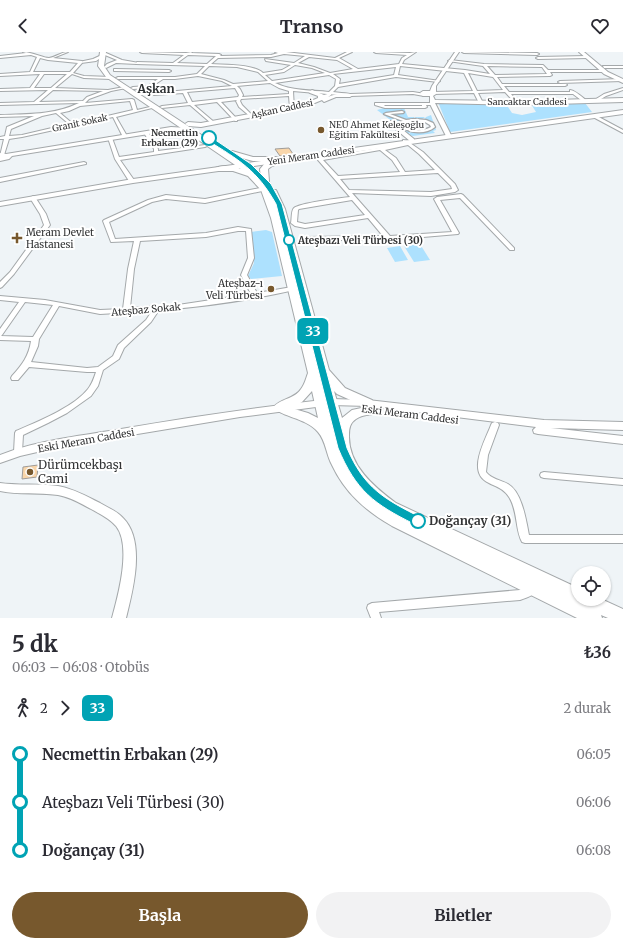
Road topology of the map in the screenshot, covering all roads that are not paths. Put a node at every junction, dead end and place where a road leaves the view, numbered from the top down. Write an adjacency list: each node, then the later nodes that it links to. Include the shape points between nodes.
1 (66, 52): 22 (street)
2 (142, 52): 12 (street)
3 (277, 52): 13 (street)
4 (296, 52): 13 (street)
5 (350, 52): 23 (street)
6 (376, 52): 14 (street)
7 (457, 52): 24 (street)
8 (464, 52): 17 (street)
9 (581, 52): 16 (main road)
10 (26, 53): 20 (street); 21 (street)
11 (105, 53): 25 (street, via 94,60); 26 (street, via 118,60); 47 (main road)
12 (188, 53): 15 (street); 28 (street)
13 (283, 53): 18 (street); 19 (street)
14 (412, 53): 32 (street)
15 (218, 54): 18 (street); 29 (street)
16 (587, 54): 17 (street); 37 (main road)
17 (537, 55): 33 (street)
18 (270, 56): 27 (street)
19 (308, 56): 23 (street); 30 (street)
20 (39, 57): 22 (street); 42 (street)
21 (0, 58)
22 (49, 59): 25 (street)
23 (335, 59): 38 (street)
24 (450, 61): 31 (street); 36 (street)
25 (81, 62): 44 (street); 47 (street, via 96,62)
26 (137, 63): 28 (street); 47 (street, via 108,64)
27 (262, 63): 30 (street); 35 (street)
28 (175, 64): 29 (street); 40 (street)
29 (210, 64): 35 (street); 48 (street)
30 (294, 64): 45 (street, via 284,71); 49 (street, via 320,69)
31 (484, 64): 33 (street); 53 (street)
32 (399, 65): 36 (street); 38 (street); 52 (street)
33 (543, 66): 39 (street)
34 (623, 67): 37 (street)
35 (252, 68): 45 (street)
36 (446, 69): 41 (street); 55 (street)
37 (604, 69): 39 (street); 56 (main road)
38 (357, 70): 49 (street)
39 (547, 70): 51 (street)
40 (169, 71): 47 (street); 54 (street)
41 (466, 71): 53 (street); 75 (street)
42 (31, 73): 43 (street); 46 (street)
43 (43, 73): 44 (street); 67 (street)
44 (71, 73): 47 (street, via 84,77); 68 (street)
45 (265, 74): 57 (street); 58 (street)
46 (0, 75)
47 (114, 75): 54 (street); 66 (street); 71 (street); 96 (main road)
48 (198, 75): 54 (street); 60 (street)
49 (332, 75): 57 (street); 61 (street, via 338,79)
50 (529, 75): 51 (street); 53 (street); 64 (street)
51 (550, 75): 59 (street)
52 (396, 76): 55 (street); 61 (street)
53 (492, 76): 63 (street)
54 (162, 78): 66 (street)
55 (438, 80): 62 (street)
56 (623, 80): 59 (street)
57 (278, 81): 58 (street); 77 (street, via 286,87)
58 (271, 82): 60 (street); 73 (street)
59 (560, 82): 65 (street)
60 (235, 86): 72 (street); 81 (street, via 240,91)
61 (336, 86): 77 (street)
62 (434, 86): 78 (street); 82 (street)
63 (502, 86): 64 (street); 76 (street)
64 (539, 86): 65 (street)
65 (565, 86): 79 (street)
66 (150, 87): 72 (street, via 154,94)
67 (31, 89): 68 (street); 70 (street)
68 (52, 89): 71 (street); 90 (street)
69 (623, 89): 86 (street)
70 (0, 90)
71 (110, 90): 87 (street, via 88,98)
72 (185, 92): 93 (street)
73 (291, 92): 74 (street); 81 (street, Granit Sokak); 97 (street)
74 (312, 92): 77 (street); 83 (street, via 321,95)
75 (476, 92): 76 (street); 82 (street); 88 (street)
76 (507, 92): 79 (street); 91 (street)
77 (330, 93): 78 (street); 80 (street); 83 (street, Aşkan Caddesi)
78 (425, 93): 80 (street); 82 (street)
79 (575, 93): 89 (street)
80 (350, 95): 83 (street)
81 (240, 98): 85 (street, Granit Sokak); 105 (street, via 240,106)
82 (432, 98): 88 (street, Sancaktar Caddesi); 94 (street); 118 (street)
83 (322, 100): 97 (street, Aşkan Caddesi, via 315,104)
84 (623, 100): 86 (street, Sancaktar Caddesi)
85 (218, 101): 93 (street, Granit Sokak); 107 (street)
86 (595, 101): 89 (street, Sancaktar Caddesi)
87 (85, 102): 90 (street); 95 (street)
88 (481, 102): 91 (street, Sancaktar Caddesi)
89 (586, 102): 91 (street, Sancaktar Caddesi)
90 (36, 103): 92 (street)
91 (516, 103)
92 (0, 104)
93 (192, 104): 96 (street, Granit Sokak); 110 (street)
94 (423, 104): 94 (street, via 407,104 376,104 385,107 425,107)
95 (78, 105): 98 (street, via 132,100); 100 (street)
96 (158, 107): 98 (street, Granit Sokak); 113 (main road)
97 (291, 108): 105 (street, Aşkan Caddesi)
98 (135, 111): 104 (street, Granit Sokak)
99 (623, 111): 106 (main road, Yeni Meram Caddesi); 118 (main road, Yeni Meram Caddesi)
100 (57, 112): 102 (street); 111 (street)
101 (402, 112): 109 (street, via 385,114)
102 (41, 115): 103 (street); 121 (street, via 7,128)
103 (0, 116)
104 (114, 116): 111 (street, Granit Sokak); 117 (street)
105 (251, 116): 107 (street, Aşkan Caddesi)
106 (597, 116): 112 (street); 114 (street); 118 (main road, Yeni Meram Caddesi)
107 (235, 120): 110 (street, Aşkan Caddesi)
108 (390, 122): 119 (street)
109 (402, 122): 119 (street); 119 (street, via 415,118 424,119 432,124 433,127)
110 (212, 123): 113 (street, Aşkan Caddesi); 116 (street, via 201,127)
111 (72, 125): 121 (street, Granit Sokak)
112 (623, 126)
113 (181, 127): 115 (street, Aşkan Caddesi); 116 (main road); 125 (main road)
114 (623, 132)
115 (146, 133): 117 (street, Aşkan Caddesi); 126 (street)
116 (200, 133): 125 (main road)
117 (125, 136): 122 (street, Aşkan Caddesi)
118 (448, 136): 119 (main road, Yeni Meram Caddesi)
119 (409, 137): 124 (street, via 405,145); 129 (main road, Yeni Meram Caddesi); 133 (street)
120 (0, 138): 121 (street, Granit Sokak)
121 (6, 138): 127 (street)
122 (110, 138): 127 (street, Aşkan Caddesi); 128 (street)
123 (205, 146): 126 (street)
124 (380, 148): 134 (street, via 394,159); 135 (street, via 320,159)
125 (227, 152): 129 (main road, via 253,159); 131 (main road); 132 (main road, via 227,161)
126 (156, 153): 128 (street)
127 (3, 154)
128 (117, 158): 137 (street)
129 (278, 160): 131 (main road, Yeni Meram Caddesi); 138 (main road, via 264,169)
130 (84, 163): 136 (street)
131 (247, 167): 132 (main road, Yeni Meram Caddesi); 132 (main road); 138 (main road)
132 (218, 168): 137 (main road, Yeni Meram Caddesi); 140 (main road, Yeni Meram Caddesi)
133 (439, 171): 134 (street); 139 (street, via 455,190 431,194)
134 (403, 173): 135 (street)
135 (336, 178): 139 (street)
136 (0, 180)
137 (131, 180): 142 (main road, Yeni Meram Caddesi)
138 (265, 185): 145 (street, via 205,201 166,197 150,201 106,222 113,241); 149 (main road); 161 (main road, via 277,198 281,209)
139 (347, 191): 141 (street)
140 (33, 198): 142 (main road, Yeni Meram Caddesi); 148 (street, via 47,225 12,274)
141 (353, 198): 143 (street); 143 (street, via 297,208 294,223 305,226)
142 (0, 202)
143 (369, 216): 144 (street)
144 (388, 238): 146 (street); 147 (street, via 456,233 437,199 461,196)
145 (137, 239): 150 (street, via 249,230 251,258 244,275); 155 (street)
146 (306, 239)
147 (512, 249)
148 (0, 286)
149 (292, 289): 150 (street, Ateşbaz Sokak); 161 (main road)
150 (255, 296): 154 (street, Ateşbaz Sokak)
151 (0, 298): 152 (street, Ateşbaz Sokak)
152 (23, 300): 153 (street, Ateşbaz Sokak); 156 (street)
153 (57, 304): 155 (street, Ateşbaz Sokak, via 94,312); 158 (street)
154 (157, 308): 155 (street, Ateşbaz Sokak); 160 (street, via 150,321 121,347 116,357)
155 (126, 311)
156 (0, 334)
157 (0, 338): 158 (street)
158 (35, 339): 159 (street)
159 (27, 364): 160 (street); 162 (street)
160 (100, 369): 171 (street, via 98,378 88,394 52,418 19,433)
161 (318, 370): 163 (main road); 164 (main road, via 341,390); 165 (main road, via 304,395)
162 (15, 378)
163 (327, 404): 164 (street, Eski Meram Caddesi); 165 (street, Eski Meram Caddesi); 168 (main road); 170 (main road)
164 (372, 407): 166 (street, Eski Meram Caddesi); 167 (street, Eski Meram Caddesi, via 544,424); 170 (main road, via 347,419 342,429)
165 (283, 409): 168 (main road, via 316,421); 171 (street, Eski Meram Caddesi, via 59,443)
166 (495, 424): 169 (street, Eski Meram Caddesi); 176 (street, via 482,472 483,475 509,489 519,509 525,539)
167 (623, 426)
168 (329, 438): 177 (main road, via 344,477 369,504 397,522)
169 (623, 440)
170 (343, 448): 178 (main road, via 350,466 361,482 377,498 391,507)
171 (18, 452): 172 (street, Eski Meram Caddesi)
172 (0, 459)
173 (544, 475): 174 (street)
174 (623, 482)
175 (0, 487): 181 (street, via 65,492 114,516 122,524 129,548)
176 (623, 539)
177 (532, 588): 182 (street, via 520,595 372,608); 183 (main road)
178 (571, 593)
179 (599, 606): 180 (main road)
180 (623, 617)
181 (119, 618)
182 (376, 618)
183 (594, 618)

